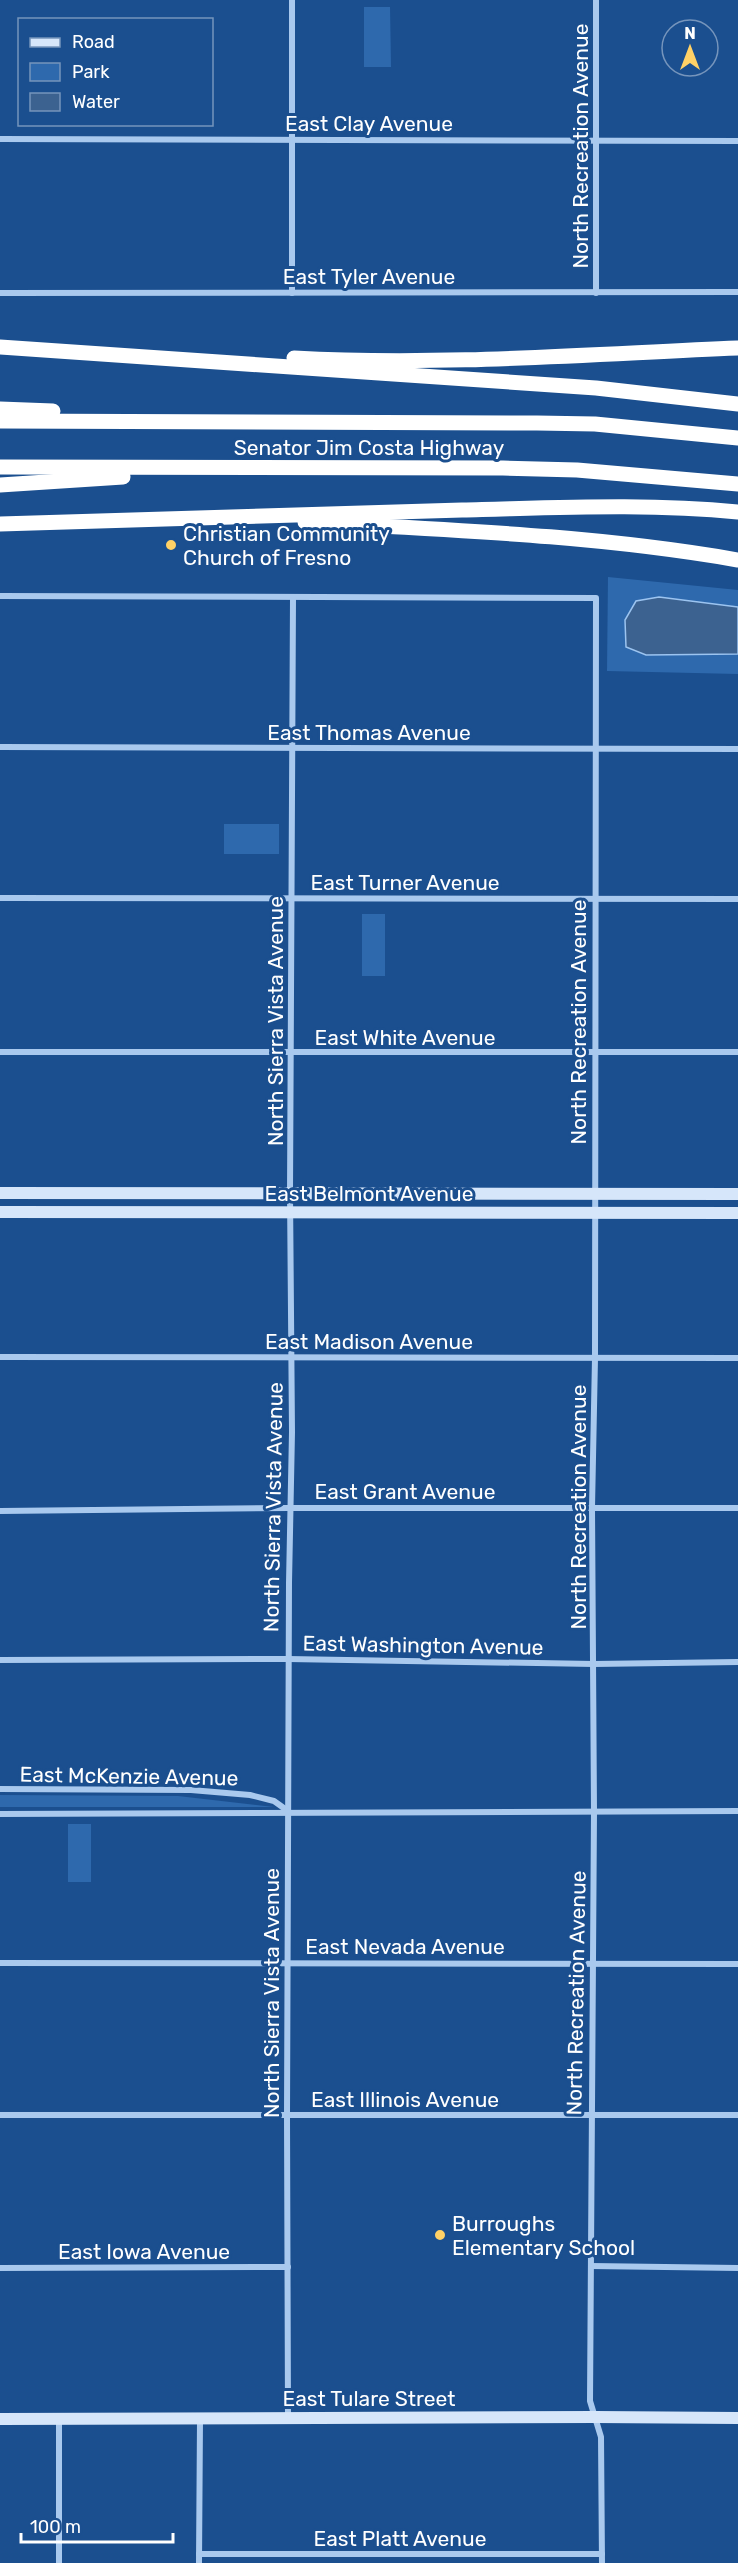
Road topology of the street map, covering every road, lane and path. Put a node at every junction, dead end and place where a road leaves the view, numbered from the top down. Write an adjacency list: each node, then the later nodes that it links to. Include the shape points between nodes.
1 (292, 0): 4 (street)
2 (596, 0): 5 (street, North Recreation Avenue)
3 (0, 139): 4 (street, East Clay Avenue)
4 (292, 140): 5 (street, East Clay Avenue); 8 (street)
5 (596, 140): 6 (street, East Clay Avenue); 9 (street, North Recreation Avenue)
6 (738, 141)
7 (0, 292): 8 (street, East Tyler Avenue)
8 (292, 292): 9 (street, East Tyler Avenue)
9 (596, 292): 10 (street, East Tyler Avenue)
10 (738, 292)
11 (0, 347): 13 (highway)
12 (738, 348): 13 (highway, via 406,360)
13 (106, 354): 14 (highway, via 596,388)
14 (738, 404)
15 (0, 409): 17 (highway)
16 (0, 421): 17 (highway, Senator Jim Costa Highway)
17 (230, 421): 18 (highway, Senator Jim Costa Highway, via 595,424)
18 (738, 438)
19 (0, 467): 20 (highway, Senator Jim Costa Highway)
20 (230, 468): 21 (highway, Senator Jim Costa Highway, via 577,470); 22 (highway)
21 (738, 484)
22 (0, 485)
23 (738, 512): 24 (highway, via 608,507 312,513)
24 (231, 519): 25 (highway); 26 (highway, via 572,538)
25 (0, 524)
26 (738, 560)
27 (0, 596): 28 (street)
28 (294, 597): 30 (street, North Sierra Vista Avenue); 31 (street, North Recreation Avenue, via 596,598)
29 (0, 747): 30 (street, East Thomas Avenue)
30 (291, 748): 31 (street, East Thomas Avenue); 34 (street, North Sierra Vista Avenue)
31 (595, 749): 32 (street, East Thomas Avenue); 35 (street, North Recreation Avenue)
32 (738, 749)
33 (0, 898): 34 (street, East Turner Avenue)
34 (292, 899): 35 (street, East Turner Avenue); 40 (street, North Sierra Vista Avenue)
35 (595, 899): 36 (street, East Turner Avenue); 38 (street, North Recreation Avenue)
36 (738, 899)
37 (0, 1052): 40 (street, East White Avenue)
38 (595, 1052): 39 (street, East White Avenue); 40 (street, East White Avenue); 43 (street, North Recreation Avenue)
39 (738, 1052)
40 (292, 1053): 42 (street, North Sierra Vista Avenue)
41 (0, 1193): 42 (main road, East Belmont Avenue)
42 (290, 1193): 43 (main road, East Belmont Avenue); 46 (street, North Sierra Vista Avenue)
43 (595, 1194): 44 (main road, East Belmont Avenue); 47 (street, North Recreation Avenue)
44 (738, 1194)
45 (0, 1212): 46 (main road, East Belmont Avenue)
46 (290, 1212): 47 (main road, East Belmont Avenue); 50 (street, North Sierra Vista Avenue)
47 (595, 1213): 48 (main road, East Belmont Avenue); 51 (street, North Recreation Avenue)
48 (738, 1213)
49 (0, 1357): 50 (street, East Madison Avenue)
50 (291, 1358): 51 (street, East Madison Avenue); 53 (street, North Sierra Vista Avenue)
51 (595, 1358): 52 (street, East Madison Avenue); 54 (street, North Recreation Avenue)
52 (738, 1358)
53 (289, 1508): 54 (street, East Grant Avenue); 56 (street, East Grant Avenue); 57 (street, North Sierra Vista Avenue)
54 (592, 1508): 55 (street, East Grant Avenue); 60 (street, North Recreation Avenue)
55 (738, 1508)
56 (0, 1511)
57 (288, 1659): 58 (street, East Washington Avenue); 60 (street, East Washington Avenue); 62 (street, North Sierra Vista Avenue)
58 (0, 1660)
59 (738, 1662): 60 (street, East Washington Avenue)
60 (594, 1664): 64 (street, North Recreation Avenue)
61 (0, 1789): 62 (street, East McKenzie Avenue, via 191,1790 266,1799)
62 (288, 1811): 64 (street, East McKenzie Avenue); 65 (street, East McKenzie Avenue); 67 (street, North Sierra Vista Avenue)
63 (738, 1811): 64 (street, East McKenzie Avenue)
64 (594, 1812): 68 (street, North Recreation Avenue)
65 (0, 1814)
66 (0, 1963): 67 (street, East Nevada Avenue)
67 (287, 1963): 68 (street, East Nevada Avenue); 71 (street, North Sierra Vista Avenue)
68 (592, 1964): 69 (street, East Nevada Avenue); 72 (street, North Recreation Avenue)
69 (738, 1964)
70 (0, 2115): 71 (street, East Illinois Avenue)
71 (287, 2115): 72 (street, East Illinois Avenue); 75 (street, North Sierra Vista Avenue)
72 (591, 2115): 73 (street, East Illinois Avenue); 74 (street, North Recreation Avenue)
73 (738, 2115)
74 (591, 2266): 77 (street); 78 (street, North Recreation Avenue, via 590,2401)
75 (288, 2267): 76 (street, East Iowa Avenue); 79 (street, North Sierra Vista Avenue)
76 (0, 2268)
77 (738, 2268)
78 (595, 2417): 79 (main road, East Tulare Street); 80 (main road, East Tulare Street); 85 (street, North Recreation Avenue, via 601,2437)
79 (288, 2418): 83 (main road, East Tulare Street)
80 (738, 2418)
81 (0, 2419): 82 (main road, East Tulare Street)
82 (59, 2420): 83 (main road, East Tulare Street); 86 (street)
83 (200, 2420): 84 (street)
84 (199, 2554): 85 (street, East Platt Avenue); 87 (street)
85 (602, 2554): 88 (street, North Recreation Avenue)
86 (59, 2563)
87 (199, 2563)
88 (602, 2563)

